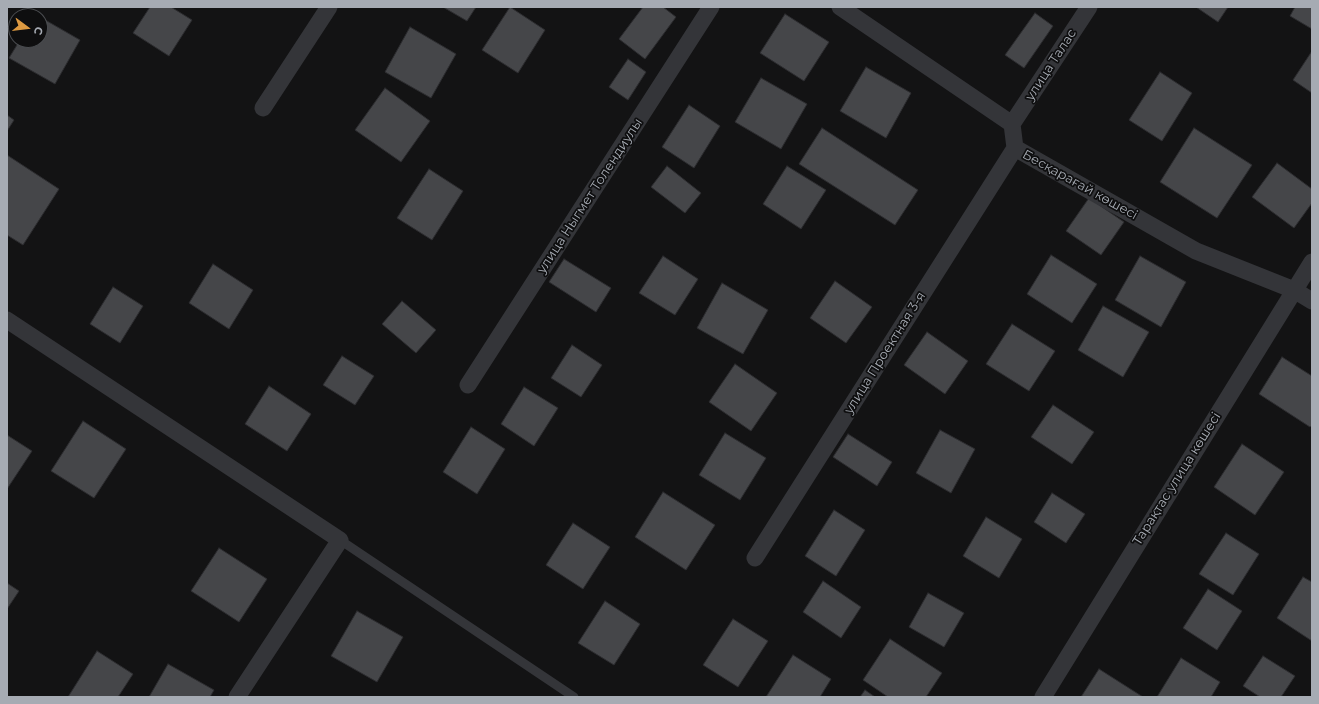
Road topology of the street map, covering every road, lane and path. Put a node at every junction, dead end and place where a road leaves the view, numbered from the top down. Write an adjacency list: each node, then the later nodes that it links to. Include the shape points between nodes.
1 (329, 7): 5 (street)
2 (711, 7): 12 (street, улица Ныгмет Толендиулы)
3 (840, 7): 6 (street)
4 (1089, 7): 6 (street, улица Талас)
5 (263, 108)
6 (1012, 124): 7 (street, Бесқарағай көшесі)
7 (1015, 148): 9 (street, Бесқарағай көшесі, via 1196,251); 14 (street, улица Проектная 3-я)
8 (1312, 262): 9 (street, Тарақтас улица көшесі)
9 (1294, 290): 10 (street, Бесқарағай көшесі); 17 (street, Тарақтас улица көшесі)
10 (1312, 301)
11 (7, 320): 13 (street)
12 (468, 385)
13 (340, 540): 15 (street); 16 (lane)
14 (755, 558)
15 (237, 697)
16 (574, 697)
17 (1043, 697)

